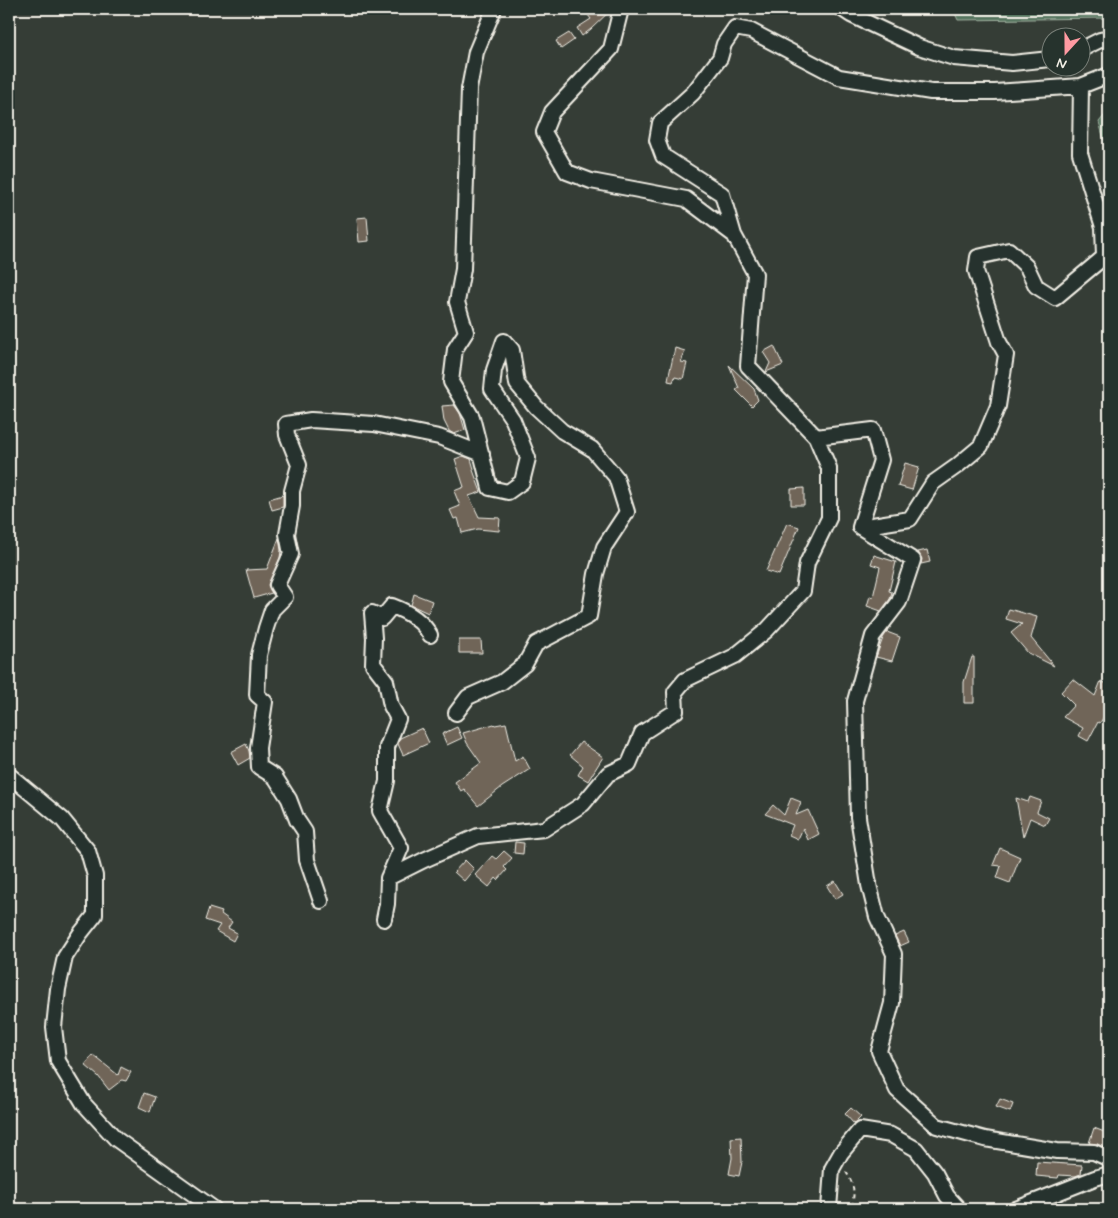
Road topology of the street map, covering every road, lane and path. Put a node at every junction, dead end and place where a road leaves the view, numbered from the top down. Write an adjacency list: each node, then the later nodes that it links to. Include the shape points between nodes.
1 (494, 9): 11 (street, via 476,52 469,90 463,269 457,302 466,332 455,349 451,382 472,417)
2 (621, 9): 9 (street, via 611,49 552,112 544,132 567,172 591,181 686,199)
3 (842, 9): 6 (street, via 919,46 954,58 1012,63)
4 (1109, 38): 5 (street)
5 (1090, 45)
6 (1040, 60)
7 (1109, 75): 8 (street)
8 (1081, 86): 9 (street, via 995,92 931,92 839,78 751,31 735,28 724,44 720,58 693,93 660,123 657,140 663,156 722,194); 12 (street, via 1080,153 1103,227 1104,257 1055,298 1036,286 1027,267 1009,250 978,257 976,271 1006,355 998,406 981,446 933,483 910,518)
9 (734, 235): 10 (street, via 755,274 748,366)
10 (816, 437): 12 (street, via 873,430 881,460); 16 (street, via 829,468 829,518 807,563 803,590 767,630 735,656 685,680 675,692 676,711 642,733 629,764 608,774 583,804 544,830 478,836)
11 (482, 454): 14 (street, via 490,488 508,492 522,482 528,458 513,420 492,389 494,370 504,341 512,350 517,384 562,431 592,449 616,478 627,512 604,547 589,616 536,644 525,664 502,682 468,697); 17 (street, via 439,437 374,424 311,420 286,424 299,465 287,534 291,554 277,585 284,597 272,610 259,655 257,695 265,702 258,748 259,767 275,777 305,832 307,860)
12 (860, 527): 20 (street, via 913,560 899,602 874,636 855,701 858,817 867,876 877,917 894,954 892,1003 879,1051 897,1090 936,1126 985,1139 1056,1151 1094,1152)
13 (430, 635): 16 (street, via 425,626 392,606 382,618 372,613 373,664 386,681 391,706 398,720 387,747 387,781 380,811 401,848)
14 (456, 714)
15 (9, 775): 22 (street, via 62,819 88,851 95,876 95,915 65,957 58,989 54,1027 58,1061 84,1104 116,1139)
16 (388, 878): 18 (street)
17 (321, 901)
18 (384, 919)
19 (841, 1153): 23 (street, via 832,1169); 24 (path, via 855,1194); 25 (street, via 860,1130 891,1135 916,1149)
20 (1109, 1159)
21 (1109, 1174): 26 (street)
22 (214, 1209)
23 (829, 1209)
24 (852, 1209)
25 (959, 1209)
26 (1016, 1209)

